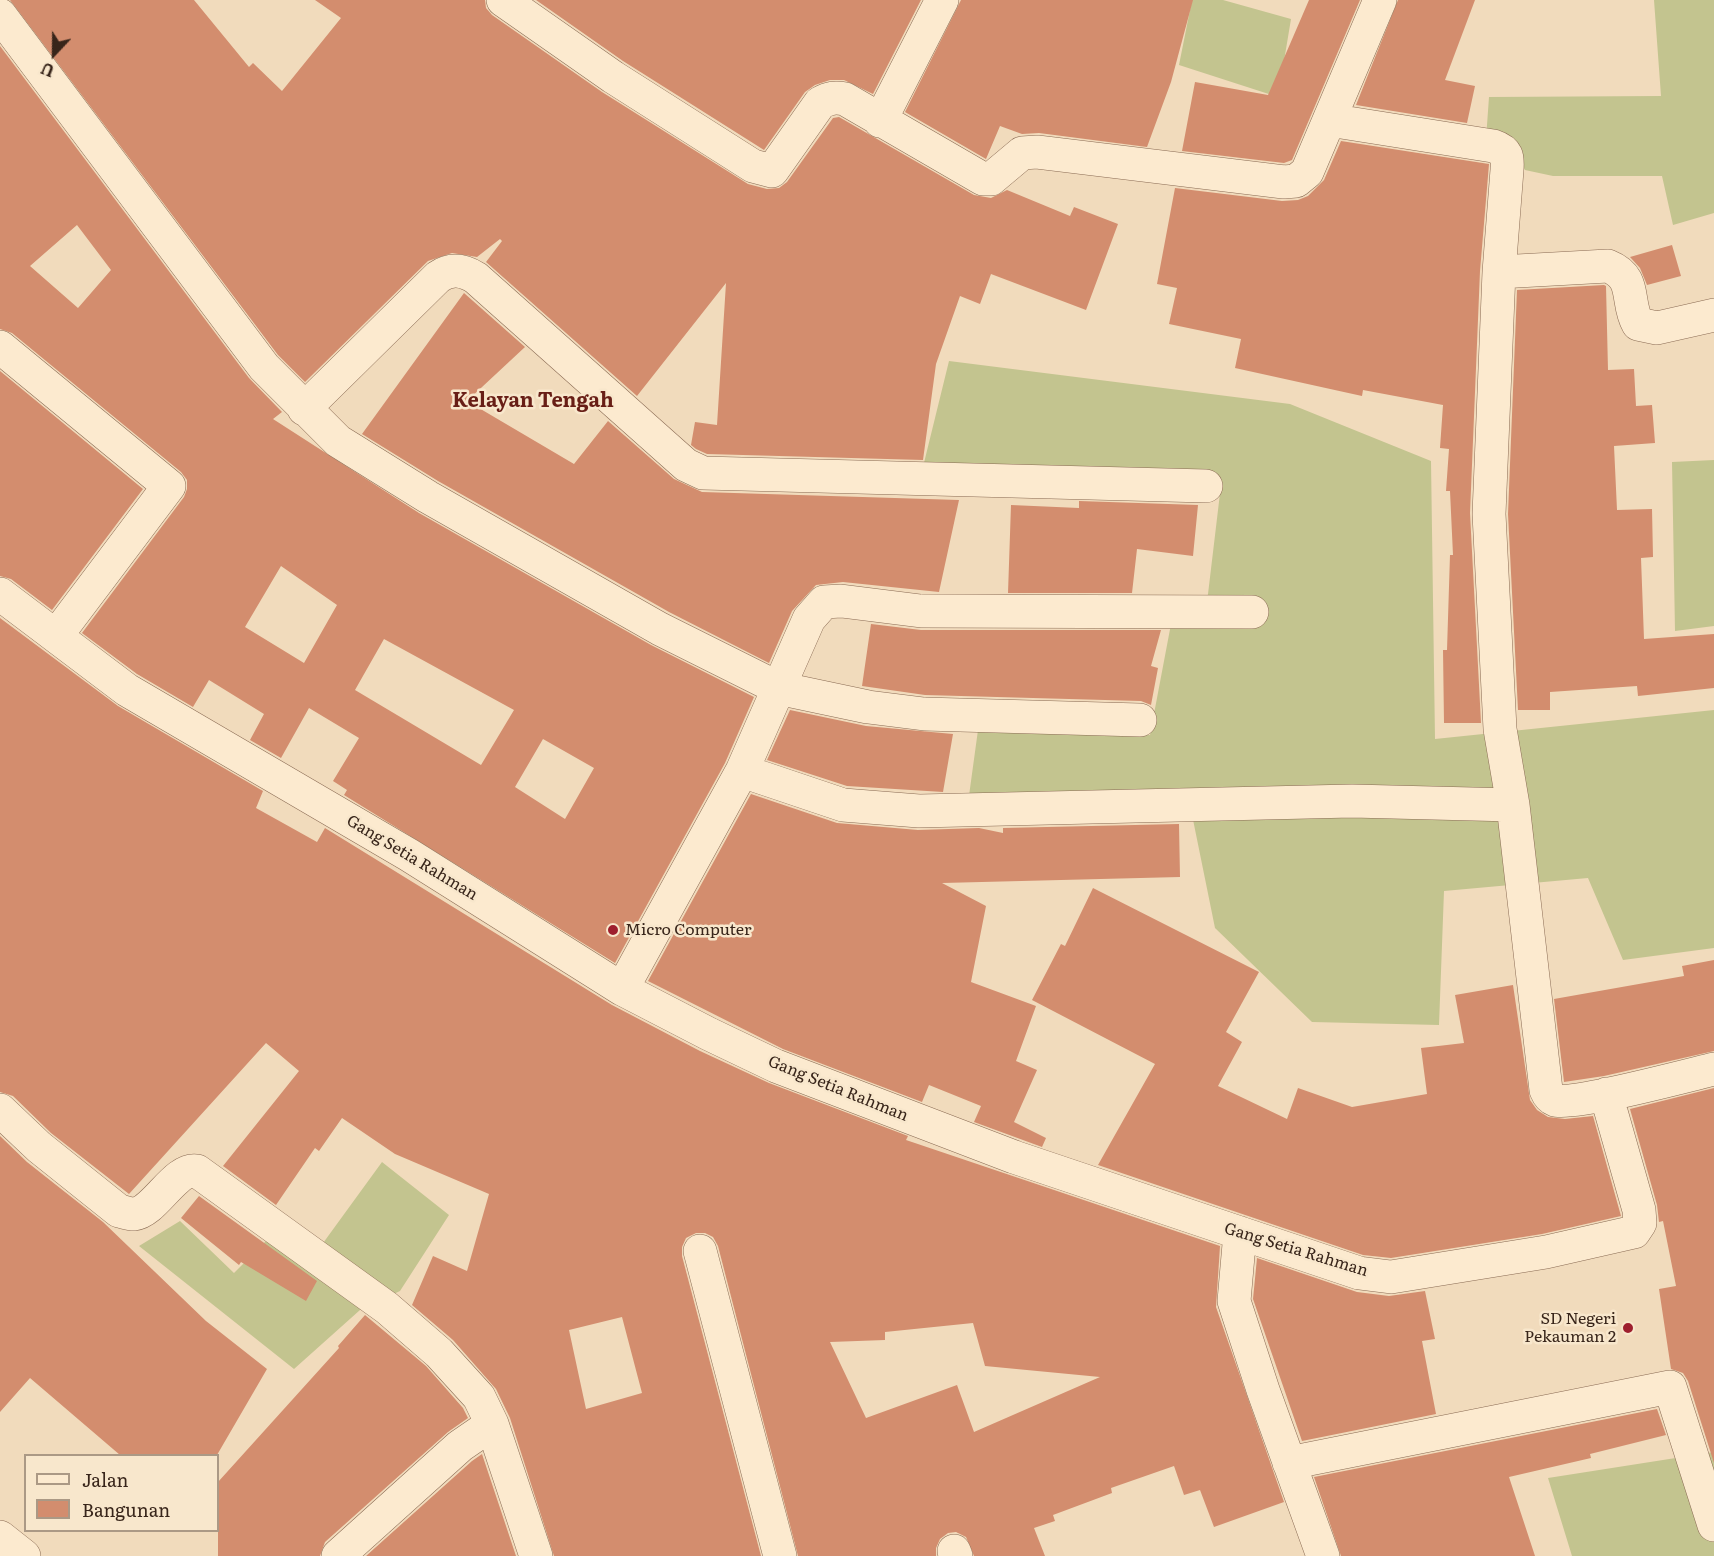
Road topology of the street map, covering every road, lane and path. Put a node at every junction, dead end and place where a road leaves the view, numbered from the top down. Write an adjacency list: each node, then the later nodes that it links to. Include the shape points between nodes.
1 (503, 0): 6 (street, via 753,166 772,171 777,168 820,103 829,98 845,99)
2 (942, 0): 6 (street)
3 (1380, 0): 5 (street)
4 (0, 15): 10 (street, via 264,367)
5 (1329, 120): 6 (street, via 1307,172 1296,181 1284,182 1037,152 1022,153 991,179 983,179); 7 (street, via 1505,151 1508,156)
6 (880, 121)
7 (1499, 272): 8 (street, via 1608,266 1627,278 1638,324 1657,328); 18 (street, via 1489,514 1500,729)
8 (1714, 315)
9 (0, 347): 14 (street, via 169,486)
10 (304, 409): 11 (street, via 438,277 446,272 466,272 686,465 703,473); 15 (street, via 338,441 428,497 660,629)
11 (1206, 486)
12 (0, 594): 14 (street, Gang Setia Rahman)
13 (1252, 612): 15 (street, via 921,610 830,601 816,609 809,619)
14 (56, 636): 19 (street, Gang Setia Rahman, via 127,690 409,855)
15 (778, 688): 16 (street, via 924,714); 17 (street)
16 (1140, 720)
17 (742, 771): 18 (street, via 843,805 919,811 1352,801); 19 (street)
18 (1513, 805): 21 (street, via 1546,1090 1555,1100 1562,1101)
19 (622, 989): 23 (street, Gang Setia Rahman, via 776,1066 1014,1157)
20 (1714, 1070): 21 (street)
21 (1606, 1094): 23 (street, Gang Setia Rahman, via 1638,1210 1640,1223 1634,1232 1546,1252 1391,1277 1359,1273)
22 (0, 1110): 25 (street, via 119,1211 142,1211 184,1173 197,1172 344,1276 439,1353 479,1397)
23 (1240, 1233): 26 (street, via 1234,1301)
24 (700, 1251): 32 (street)
25 (492, 1424): 30 (street, via 460,1446); 31 (street)
26 (1288, 1463): 27 (street, via 1670,1387); 33 (street)
27 (1714, 1525)
28 (0, 1537): 29 (street)
29 (24, 1556)
30 (338, 1556)
31 (536, 1556)
32 (780, 1556)
33 (1323, 1556)

